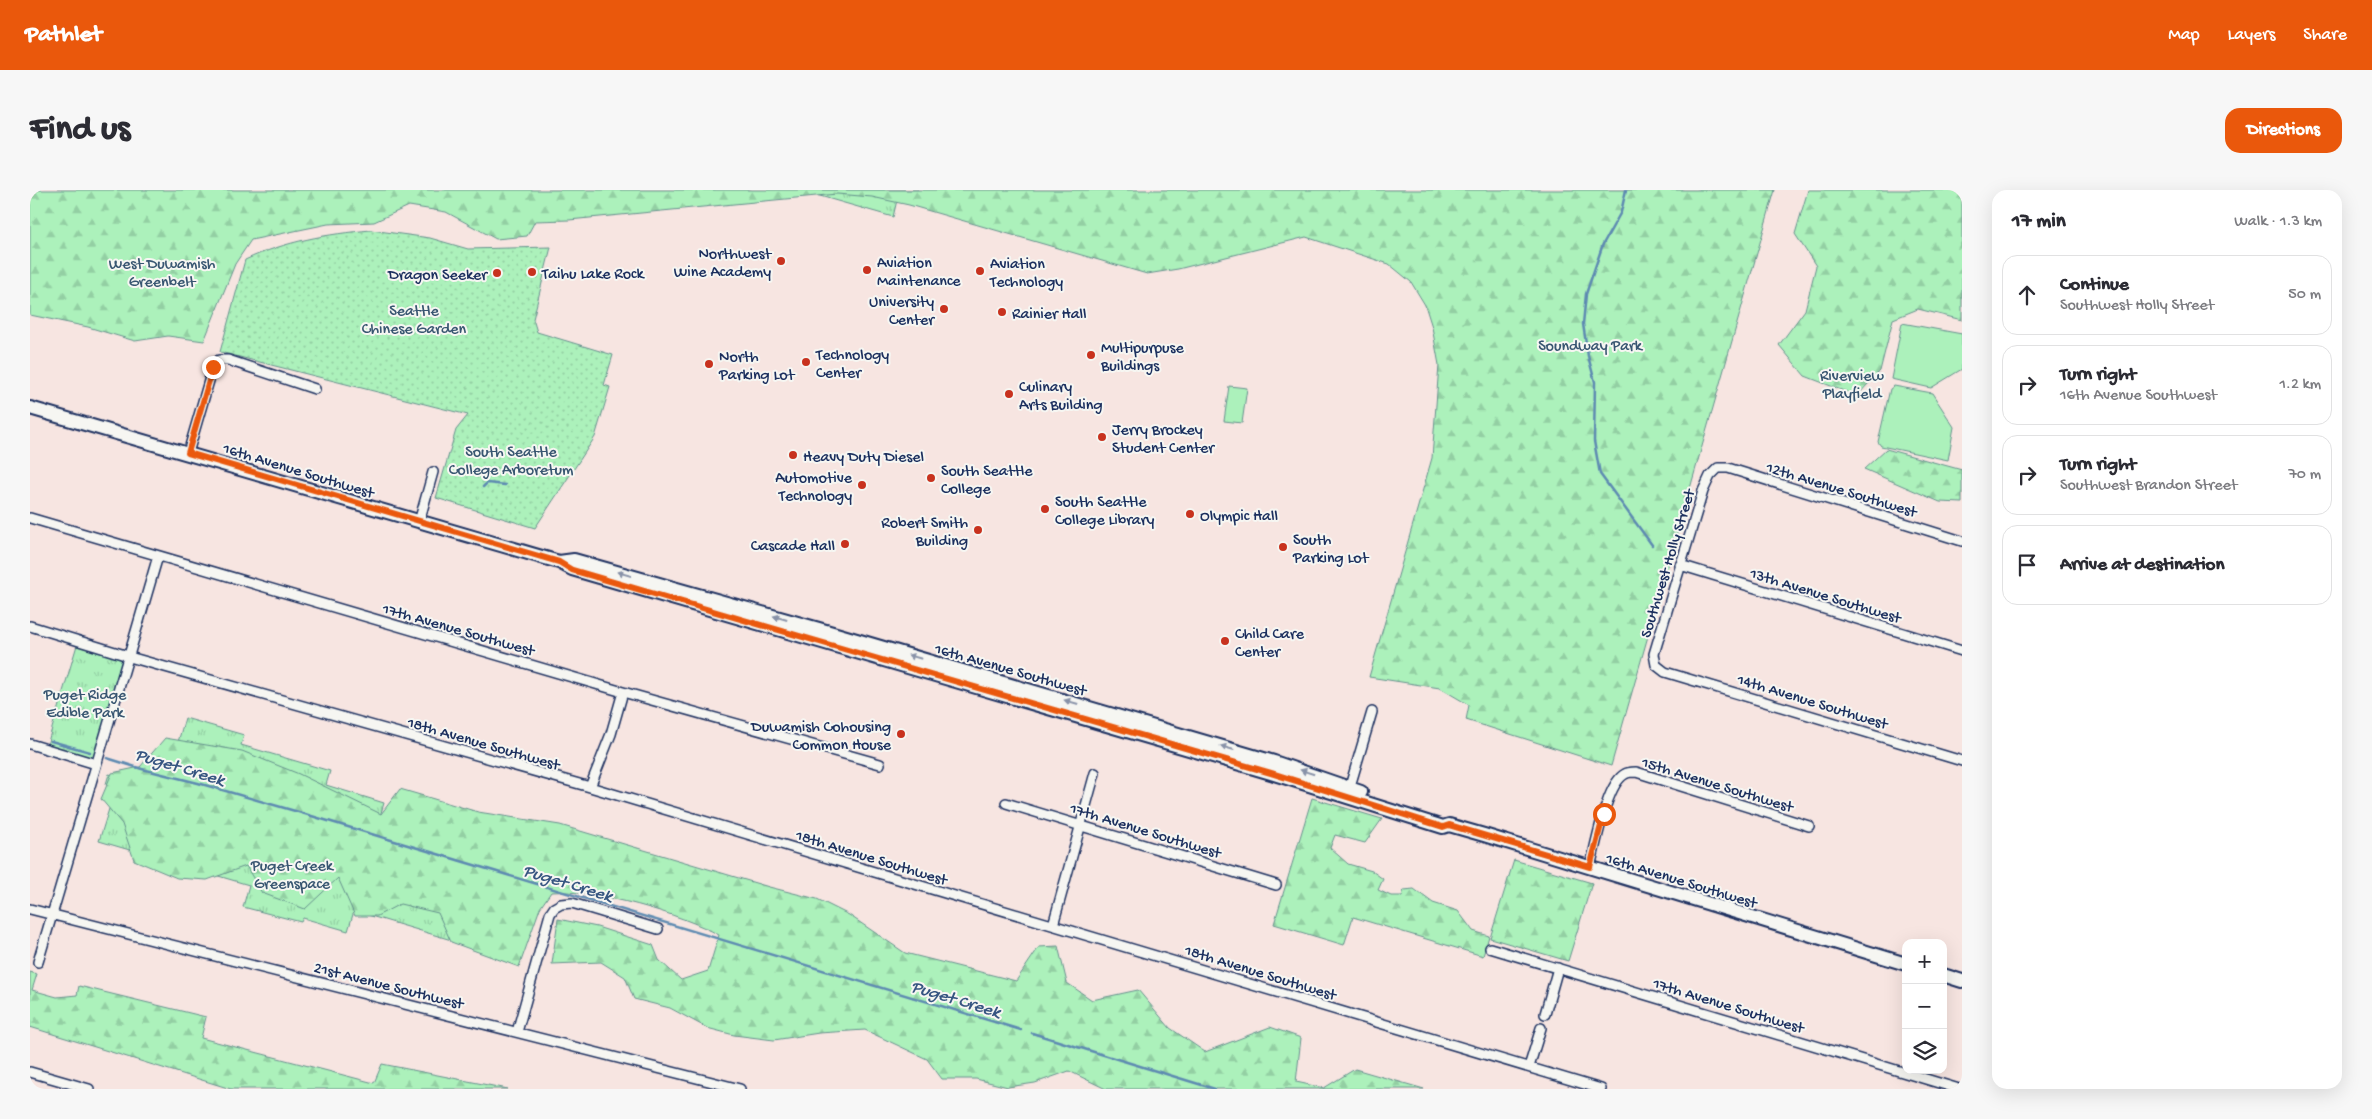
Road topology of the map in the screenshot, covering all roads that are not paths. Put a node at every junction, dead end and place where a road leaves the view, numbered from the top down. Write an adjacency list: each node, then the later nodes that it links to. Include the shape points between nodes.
1 (315, 389): 3 (street, via 228,360 219,360 213,367)
2 (30, 408): 3 (street, 16th Avenue Southwest)
3 (188, 453): 7 (street, 16th Avenue Southwest)
4 (433, 472): 7 (street)
5 (1713, 472): 8 (street, 12th Avenue Southwest, via 1718,468 1728,468); 10 (street, Southwest Holly Street, via 1703,490)
6 (30, 518): 9 (street, 17th Avenue Southwest)
7 (419, 522): 23 (street, 16th Avenue Southwest, via 559,562 572,570)
8 (1962, 541)
9 (158, 556): 13 (street); 15 (street, 17th Avenue Southwest)
10 (1680, 565): 12 (street, 13th Avenue Southwest); 14 (street, Southwest Holly Street, via 1654,654)
11 (30, 626): 13 (street, 18th Avenue Southwest)
12 (1962, 651)
13 (129, 657): 19 (street); 22 (street, 18th Avenue Southwest)
14 (1656, 665): 18 (street, 14th Avenue Southwest, via 1665,672)
15 (622, 692): 20 (street, 17th Avenue Southwest); 22 (street, via 611,734)
16 (1372, 712): 23 (street)
17 (30, 744): 19 (street)
18 (1962, 761)
19 (96, 764): 30 (street)
20 (880, 764)
21 (1094, 773): 25 (street)
22 (590, 787): 31 (street, 18th Avenue Southwest)
23 (1348, 792): 27 (street, 16th Avenue Southwest, via 1443,827 1449,825)
24 (1006, 803): 25 (street, 17th Avenue Southwest)
25 (1080, 825): 28 (street, 17th Avenue Southwest); 31 (street)
26 (1809, 826): 27 (street, 15th Avenue Southwest, via 1636,772 1625,774 1611,791)
27 (1590, 867): 35 (street, 16th Avenue Southwest)
28 (1276, 885)
29 (30, 909): 30 (street, 21st Avenue Southwest)
30 (52, 914): 34 (street); 41 (street, 21st Avenue Southwest)
31 (1053, 925): 42 (street, 18th Avenue Southwest)
32 (658, 928): 41 (street, via 572,903 554,908)
33 (1490, 948): 36 (street, 17th Avenue Southwest)
34 (38, 962)
35 (1902, 963)
36 (1558, 968): 39 (street); 47 (street, 17th Avenue Southwest)
37 (1947, 976): 38 (street)
38 (1962, 981)
39 (1545, 1014)
40 (1541, 1028): 42 (street)
41 (517, 1032): 45 (street, 21st Avenue Southwest)
42 (1529, 1067): 46 (street, 18th Avenue Southwest)
43 (30, 1072): 44 (street)
44 (90, 1089)
45 (740, 1089)
46 (1601, 1089)
47 (1959, 1089)

